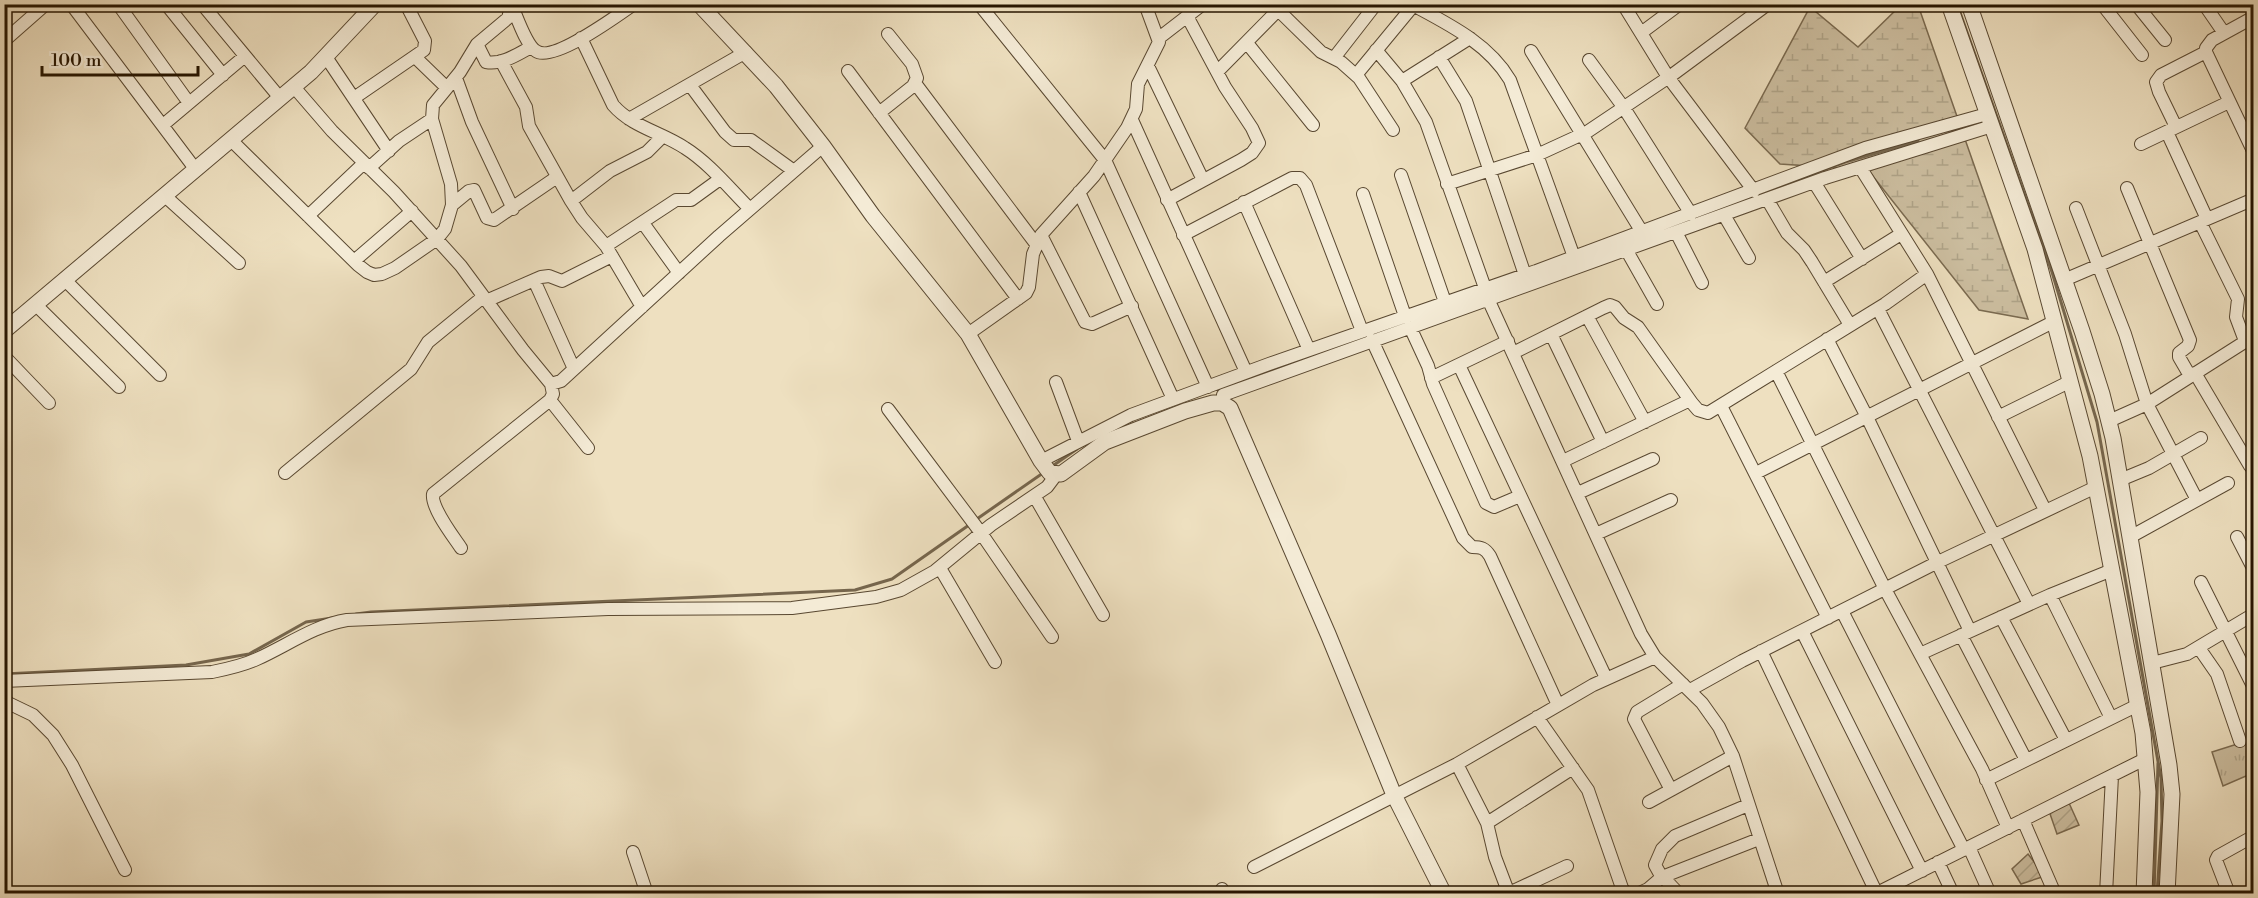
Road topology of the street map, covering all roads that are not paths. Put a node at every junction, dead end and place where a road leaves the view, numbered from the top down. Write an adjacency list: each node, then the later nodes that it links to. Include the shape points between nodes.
1 (46, 4): 34 (street)
2 (71, 4): 72 (street)
3 (118, 4): 65 (street)
4 (166, 4): 53 (street)
5 (202, 4): 43 (street)
6 (406, 4): 45 (street, via 425,41 424,50)
7 (634, 4): 30 (street)
8 (699, 4): 40 (street)
9 (979, 4): 84 (street)
10 (1145, 4): 31 (street)
11 (1203, 4): 25 (street)
12 (1376, 4): 47 (street)
13 (1623, 4): 27 (street)
14 (1680, 4): 27 (street)
15 (1768, 4): 55 (street)
16 (1949, 4): 71 (street)
17 (1969, 4): 136 (street)
18 (2102, 4): 42 (street)
19 (2136, 4): 33 (street)
20 (2204, 4): 28 (street)
21 (375, 5): 44 (street)
22 (512, 5): 36 (street, via 508,18); 37 (street)
23 (1278, 7): 35 (street); 47 (street, via 1321,52)
24 (1419, 7): 32 (street); 38 (street)
25 (1187, 16): 31 (street); 52 (street)
26 (2253, 17): 28 (street)
27 (1641, 33): 55 (street)
28 (2224, 33): 41 (street, via 2207,44)
29 (888, 34): 58 (street, via 915,68)
30 (581, 38): 37 (street, via 549,54); 69 (street, via 613,105)
31 (1159, 38): 50 (street)
32 (1470, 38): 46 (street); 83 (street, via 1510,80)
33 (2165, 40)
34 (4, 41)
35 (1247, 43): 52 (street); 73 (street)
36 (477, 44): 49 (street, via 486,62); 56 (street)
37 (531, 47): 49 (street)
38 (1376, 50): 54 (street); 57 (street)
39 (1531, 51): 76 (street)
40 (746, 52): 59 (street); 80 (street)
41 (2206, 52): 64 (street); 75 (street, via 2161,75 2156,82)
42 (2142, 55)
43 (244, 56): 53 (street); 63 (street)
44 (326, 57): 60 (street); 62 (street)
45 (415, 57): 61 (street); 62 (street)
46 (1439, 57): 57 (street); 88 (street, via 1466,101)
47 (1334, 58): 54 (street)
48 (1589, 60): 66 (street)
49 (501, 61): 91 (street, via 526,107 529,126)
50 (1148, 66): 70 (street, via 1137,87 1138,103); 93 (street)
51 (848, 71): 67 (street)
52 (1217, 72): 93 (street, via 1259,143 1246,157)
53 (223, 75): 65 (street)
54 (1356, 75): 74 (street)
55 (1668, 77): 66 (street); 97 (street)
56 (456, 78): 61 (street); 107 (street, via 472,122)
57 (1402, 81): 95 (street, via 1426,122)
58 (915, 83): 67 (street); 121 (street)
59 (690, 85): 69 (street); 89 (street, via 734,140 751,140)
60 (294, 87): 63 (street); 85 (street)
61 (447, 88): 68 (street, via 434,105)
62 (354, 98): 81 (street)
63 (280, 99): 78 (street)
64 (2229, 102): 75 (street); 82 (street)
65 (189, 103): 72 (street)
66 (1624, 108): 76 (street); 111 (street)
67 (879, 113): 141 (street)
68 (432, 119): 81 (street); 106 (street, via 451,184)
69 (628, 119): 77 (street)
70 (1132, 120): 84 (street); 103 (street)
71 (1990, 120): 86 (street); 97 (street, via 1865,148); 150 (street, via 2036,249)
72 (163, 125): 87 (street)
73 (1313, 125)
74 (1393, 130)
75 (2171, 130): 79 (street); 114 (street)
76 (1582, 135): 83 (street); 116 (street)
77 (663, 136): 92 (street, via 691,152); 104 (street, via 647,152 610,171)
78 (231, 140): 87 (street); 113 (street)
79 (2141, 144)
80 (823, 146): 89 (street); 154 (street, via 873,216)
81 (389, 151): 85 (street)
82 (2253, 153)
83 (1537, 154): 88 (street); 125 (street)
84 (1104, 160): 98 (street); 174 (street)
85 (367, 165): 110 (street); 113 (street)
86 (1860, 167): 94 (street); 118 (street)
87 (196, 170): 100 (street)
88 (1491, 170): 95 (street); 133 (street)
89 (794, 171): 109 (street)
90 (1401, 175): 142 (street)
91 (557, 177): 104 (street); 107 (street)
92 (720, 179): 109 (street); 115 (street, via 691,200 676,200)
93 (1203, 180): 103 (street)
94 (1814, 182): 101 (street); 127 (street)
95 (1447, 184): 139 (street)
96 (2127, 188): 122 (street)
97 (1754, 191): 111 (street)
98 (1079, 192): 121 (street); 145 (street)
99 (1364, 194): 149 (street)
100 (165, 196): 129 (street); 134 (street)
101 (1767, 199): 112 (street); 137 (street)
102 (2253, 199): 114 (street)
103 (1167, 200): 119 (street)
104 (570, 201): 123 (street)
105 (1244, 202): 119 (street); 153 (street, via 1296,176 1303,180); 160 (street)
106 (452, 205): 107 (street, via 474,190 490,220); 120 (street, via 445,229)
107 (513, 208)
108 (2076, 208): 130 (street)
109 (750, 209): 131 (street)
110 (412, 211): 120 (street); 128 (street)
111 (1691, 214): 116 (street)
112 (1724, 215): 117 (street); 126 (street)
113 (308, 216): 128 (street)
114 (2203, 220): 122 (street); 156 (street, via 2238,299 2236,317)
115 (643, 223): 123 (street); 131 (street)
116 (1642, 232): 125 (street)
117 (1676, 232): 124 (street); 138 (street)
118 (1901, 234): 127 (street); 132 (street)
119 (1183, 235): 166 (street)
120 (437, 239): 128 (street, via 382,274 367,272); 140 (street)
121 (1038, 239): 141 (street, via 1029,287); 145 (street, via 1085,322 1092,324)
122 (2149, 243): 130 (street); 167 (street, via 2190,340 2179,357)
123 (609, 251): 135 (street, via 562,281 545,276); 146 (street)
124 (1627, 251): 139 (street); 143 (street)
125 (1574, 258): 133 (street)
126 (1749, 258)
127 (1862, 259): 137 (street)
128 (354, 261)
129 (239, 263)
130 (2097, 266): 136 (street); 180 (street, via 2125,334)
131 (679, 273): 146 (street)
132 (1927, 274): 147 (street); 162 (street)
133 (1525, 275): 139 (street)
134 (65, 280): 144 (street); 168 (street)
135 (534, 280): 140 (street); 164 (street)
136 (2064, 280): 185 (street)
137 (1824, 282): 151 (street)
138 (1702, 283)
139 (1486, 294): 142 (street); 149 (street); 159 (street)
140 (484, 299): 172 (street); 197 (street, via 428,342 411,369)
141 (1018, 299): 154 (street)
142 (1444, 302): 149 (street)
143 (1657, 304)
144 (36, 305): 152 (street); 173 (street)
145 (1132, 306): 176 (street)
146 (642, 307): 164 (street)
147 (1878, 309): 151 (street); 175 (street)
148 (1587, 316): 155 (street); 178 (street, via 1610,305 1615,307 1638,327); 186 (street)
149 (1407, 321): 153 (street); 158 (street); 169 (street)
150 (2055, 321): 162 (street); 170 (street)
151 (1850, 325): 157 (street)
152 (4, 331)
153 (1362, 331): 160 (street)
154 (968, 334): 196 (street)
155 (1551, 334): 159 (street); 189 (street)
156 (2249, 338): 167 (street)
157 (1827, 339): 165 (street); 183 (street)
158 (1372, 340): 174 (street); 242 (street, via 1463,538 1472,547 1486,549 1490,556)
159 (1511, 347): 163 (street); 194 (street)
160 (1309, 350): 166 (street)
161 (4, 356): 179 (street)
162 (1971, 364): 175 (street); 184 (street)
163 (1459, 365): 169 (street); 203 (street)
164 (574, 369): 172 (street)
165 (1776, 371): 181 (street); 190 (street)
166 (1246, 372): 174 (street)
167 (2192, 374): 180 (street); 195 (street)
168 (160, 375)
169 (1431, 378): 203 (street, via 1486,503 1494,507)
170 (2071, 381): 184 (street); 201 (street)
171 (1056, 382): 188 (street)
172 (551, 384): 177 (street)
173 (119, 387)
174 (1219, 391): 176 (street); 196 (street, via 1213,403 1105,442 1061,474); 256 (street, via 1237,420)
175 (1918, 391): 183 (street); 210 (street)
176 (1173, 399): 188 (street)
177 (550, 400): 191 (street); 213 (street, via 433,494 435,507)
178 (1690, 400): 181 (street, via 1703,413); 186 (street)
179 (50, 403)
180 (2147, 404): 185 (street); 192 (street)
181 (1721, 406): 198 (street)
182 (888, 409): 208 (street)
183 (1867, 417): 190 (street); 214 (street)
184 (1998, 417): 207 (street)
185 (2109, 421): 199 (street)
186 (1645, 422): 189 (street)
187 (2201, 438): 192 (street)
188 (1078, 441): 196 (street)
189 (1603, 442): 194 (street)
190 (1812, 444): 198 (street); 219 (street)
191 (588, 448)
192 (2173, 454): 199 (street); 206 (street)
193 (1653, 459): 202 (street)
194 (1563, 461): 202 (street)
195 (2250, 466)
196 (1048, 468): 204 (street, via 1047,487)
197 (285, 473)
198 (1756, 473): 226 (street)
199 (2120, 480): 211 (street)
200 (2228, 483): 206 (street)
201 (2096, 487): 207 (street); 216 (street)
202 (1578, 493): 209 (street)
203 (1521, 496): 237 (street)
204 (1035, 497): 208 (street); 224 (street)
205 (1671, 500): 209 (street)
206 (2197, 500): 211 (street)
207 (2045, 510): 210 (street)
208 (976, 526): 215 (street); 230 (street)
209 (1596, 534): 234 (street)
210 (1993, 535): 214 (street); 221 (street)
211 (2130, 537): 236 (street)
212 (2237, 537): 217 (street)
213 (461, 548)
214 (1938, 562): 219 (street); 229 (street)
215 (940, 568): 235 (street); 238 (street, via 901,590 876,597 792,608 608,609 347,620 328,624 256,660 212,672)
216 (2112, 570): 220 (street); 243 (street)
217 (2253, 570)
218 (2201, 582): 228 (street)
219 (1885, 589): 222 (street); 233 (street)
220 (2050, 595): 221 (street); 245 (street)
221 (2030, 604): 225 (street)
222 (1842, 611): 226 (street); 264 (street)
223 (2253, 614): 228 (street)
224 (1103, 615)
225 (2001, 617): 229 (street); 246 (street)
226 (1828, 618): 227 (street)
227 (1802, 631): 232 (street); 270 (street)
228 (2224, 631): 231 (street); 240 (street)
229 (1965, 633): 233 (street); 250 (street)
230 (1052, 637)
231 (2199, 648): 236 (street); 247 (street, via 2217,674)
232 (1761, 651): 239 (street); 273 (street)
233 (1920, 654): 254 (street)
234 (1655, 657): 237 (street); 239 (street)
235 (995, 662)
236 (2151, 663): 285 (street, via 2172,794)
237 (1606, 678): 242 (street)
238 (4, 681)
239 (1686, 687): 248 (street, via 1719,727); 255 (street, via 1637,712 1634,719)
240 (2253, 688)
241 (4, 701): 269 (street, via 33,715 53,735)
242 (1558, 705): 244 (street)
243 (2138, 705): 245 (street); 249 (street)
244 (1538, 717): 251 (street); 252 (street)
245 (2111, 718): 246 (street)
246 (2066, 740): 250 (street)
247 (2240, 741)
248 (1733, 756): 255 (street); 258 (street)
249 (2145, 759): 253 (street); 284 (street, via 2148,792)
250 (2026, 760): 254 (street)
251 (1457, 764): 256 (street); 260 (street)
252 (1573, 768): 260 (street); 276 (street, via 1588,790)
253 (2112, 776): 259 (street); 283 (street)
254 (1986, 780): 261 (street)
255 (1671, 790): 257 (street)
256 (1394, 795): 268 (street); 275 (street)
257 (1649, 802)
258 (1748, 805): 263 (street); 271 (street, via 1669,841 1655,865)
259 (2023, 820): 261 (street); 282 (street)
260 (1487, 823): 272 (street)
261 (2008, 828): 264 (street)
262 (2253, 836): 286 (street, via 2216,860)
263 (1759, 839): 271 (street); 279 (street)
264 (1966, 848): 266 (street); 281 (street)
265 (633, 852): 274 (street)
266 (1938, 862): 270 (street); 280 (street)
267 (1567, 866): 272 (street)
268 (1254, 867)
269 (125, 870)
270 (1922, 871): 273 (street)
271 (1662, 877): 277 (street); 278 (street)
272 (1509, 893)
273 (1876, 893)
274 (647, 894)
275 (1444, 894)
276 (1627, 894)
277 (1637, 894)
278 (1679, 894)
279 (1778, 894)
280 (1953, 894)
281 (1990, 894)
282 (2055, 894)
283 (2106, 894)
284 (2144, 894)
285 (2167, 894)
286 (2229, 894)

